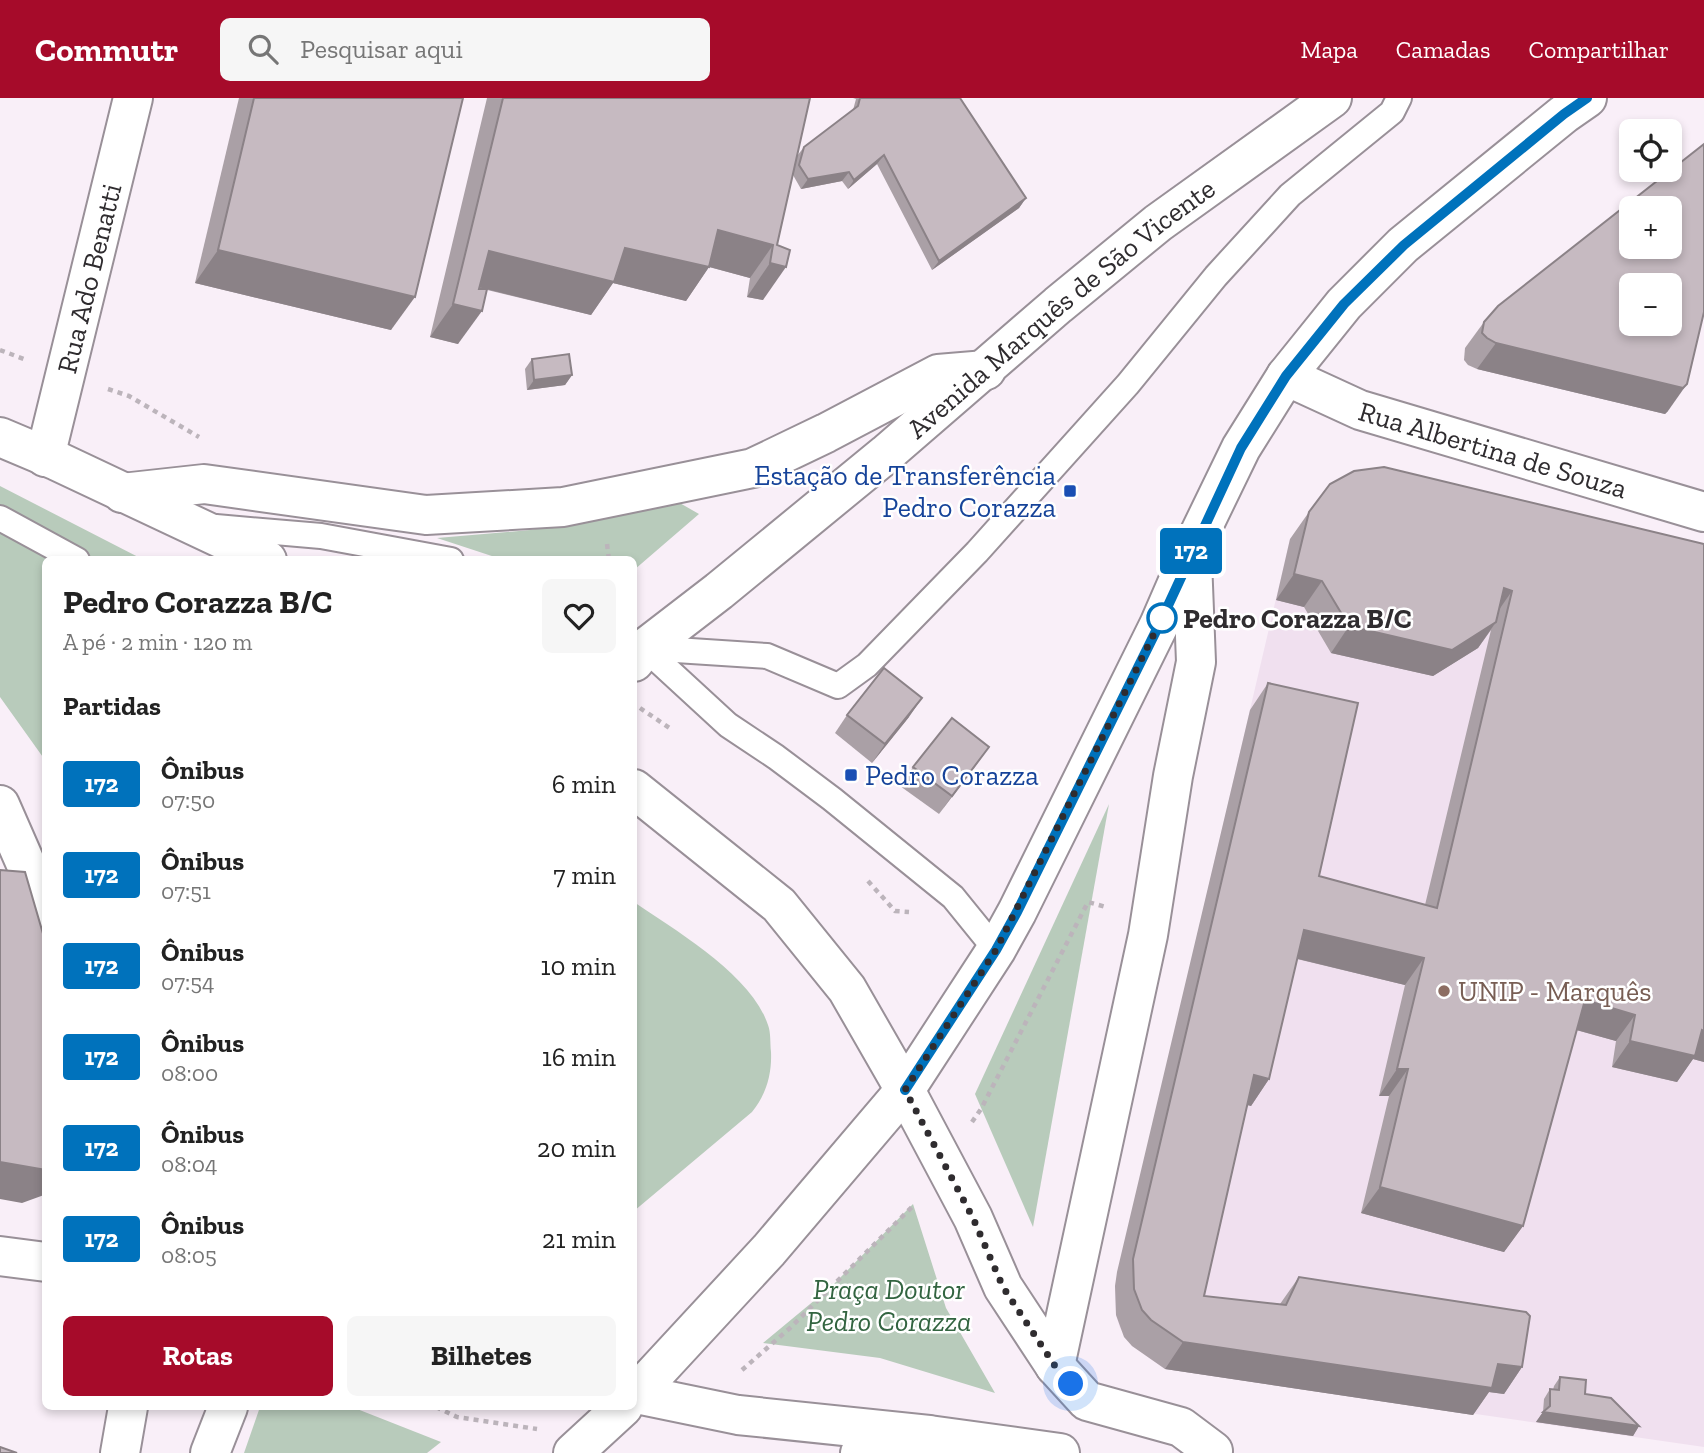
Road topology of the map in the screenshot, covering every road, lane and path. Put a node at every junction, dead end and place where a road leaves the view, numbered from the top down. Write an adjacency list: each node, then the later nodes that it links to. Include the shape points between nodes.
1 (133, 98): 8 (main road, Rua Ado Benatti)
2 (1332, 98): 5 (main road, Avenida Marquês de São Vicente, via 1157,223)
3 (1399, 98): 17 (lane, via 1392,112 1290,195 976,552 858,672 838,686 767,656)
4 (1587, 98): 6 (main road, via 1404,245 1344,304)
5 (986, 370): 9 (main road, via 938,374 753,468 563,507 426,515 204,484); 17 (main road, Avenida Marquês de São Vicente, via 750,566)
6 (1286, 376): 10 (main road, Rua Albertina de Souza, via 1360,410); 13 (main road, via 1241,448)
7 (0, 437): 8 (main road)
8 (45, 457): 9 (main road)
9 (122, 493): 12 (main road)
10 (1704, 512)
11 (0, 518): 14 (lane)
12 (195, 525): 15 (main road); 16 (lane, via 321,536)
13 (1192, 549): 26 (main road, via 1159,625); 33 (main road, via 1196,662 1148,935)
14 (70, 556)
15 (259, 556)
16 (429, 556)
17 (637, 650): 26 (lane, via 953,897)
18 (637, 706): 19 (path)
19 (656, 718)
20 (0, 783): 23 (main road)
21 (637, 791): 27 (main road, via 779,905 847,989)
22 (0, 805): 24 (main road)
23 (42, 842)
24 (42, 901)
25 (1088, 902): 28 (path)
26 (996, 950): 27 (main road)
27 (905, 1090): 33 (main road, via 973,1218 1003,1287); 34 (main road, via 769,1250)
28 (981, 1109)
29 (918, 1201): 32 (path)
30 (0, 1256): 31 (main road)
31 (42, 1261)
32 (790, 1328)
33 (1055, 1366): 42 (main road, via 1087,1401 1181,1427)
34 (637, 1392)
35 (637, 1399): 41 (main road, via 738,1415)
36 (127, 1410): 43 (main road)
37 (227, 1410): 44 (main road)
38 (442, 1410): 40 (path)
39 (619, 1410): 45 (main road)
40 (457, 1417)
41 (929, 1435): 46 (main road); 47 (main road)
42 (1214, 1452)
43 (120, 1453)
44 (210, 1453)
45 (573, 1453)
46 (860, 1453)
47 (1060, 1453)

